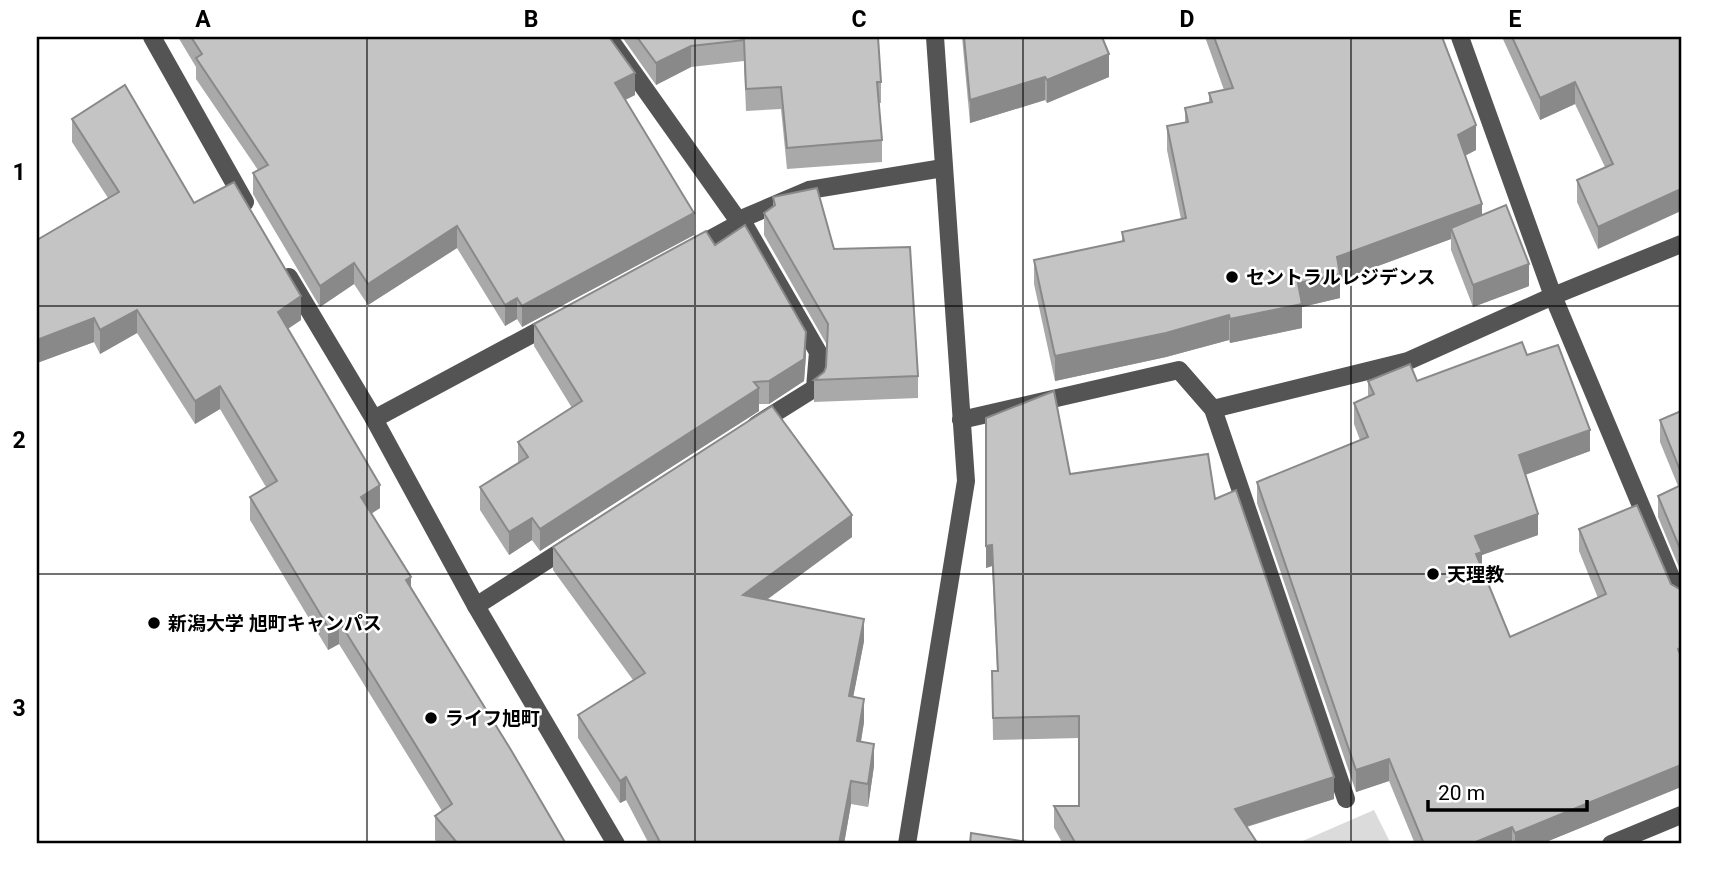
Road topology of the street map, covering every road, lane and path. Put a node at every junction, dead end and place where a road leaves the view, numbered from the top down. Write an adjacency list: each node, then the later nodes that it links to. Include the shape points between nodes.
1 (152, 37): 6 (street)
2 (608, 37): 7 (street)
3 (934, 37): 5 (street)
4 (1460, 37): 11 (street)
5 (943, 168): 7 (street, via 809,190); 15 (street)
6 (252, 215)
7 (741, 221): 9 (street); 16 (street, via 818,352 815,387)
8 (1681, 244): 11 (street)
9 (679, 256)
10 (279, 261): 14 (street)
11 (1553, 296): 13 (street, via 1408,361); 18 (street)
12 (569, 315): 14 (street)
13 (1213, 409): 15 (street, via 1179,370); 20 (street)
14 (374, 419): 19 (street)
15 (961, 420): 23 (street, via 966,481)
16 (745, 433)
17 (593, 530): 19 (street)
18 (1681, 601)
19 (476, 606): 22 (street)
20 (1346, 799)
21 (1681, 815): 24 (street)
22 (616, 844)
23 (907, 844)
24 (1611, 844)

